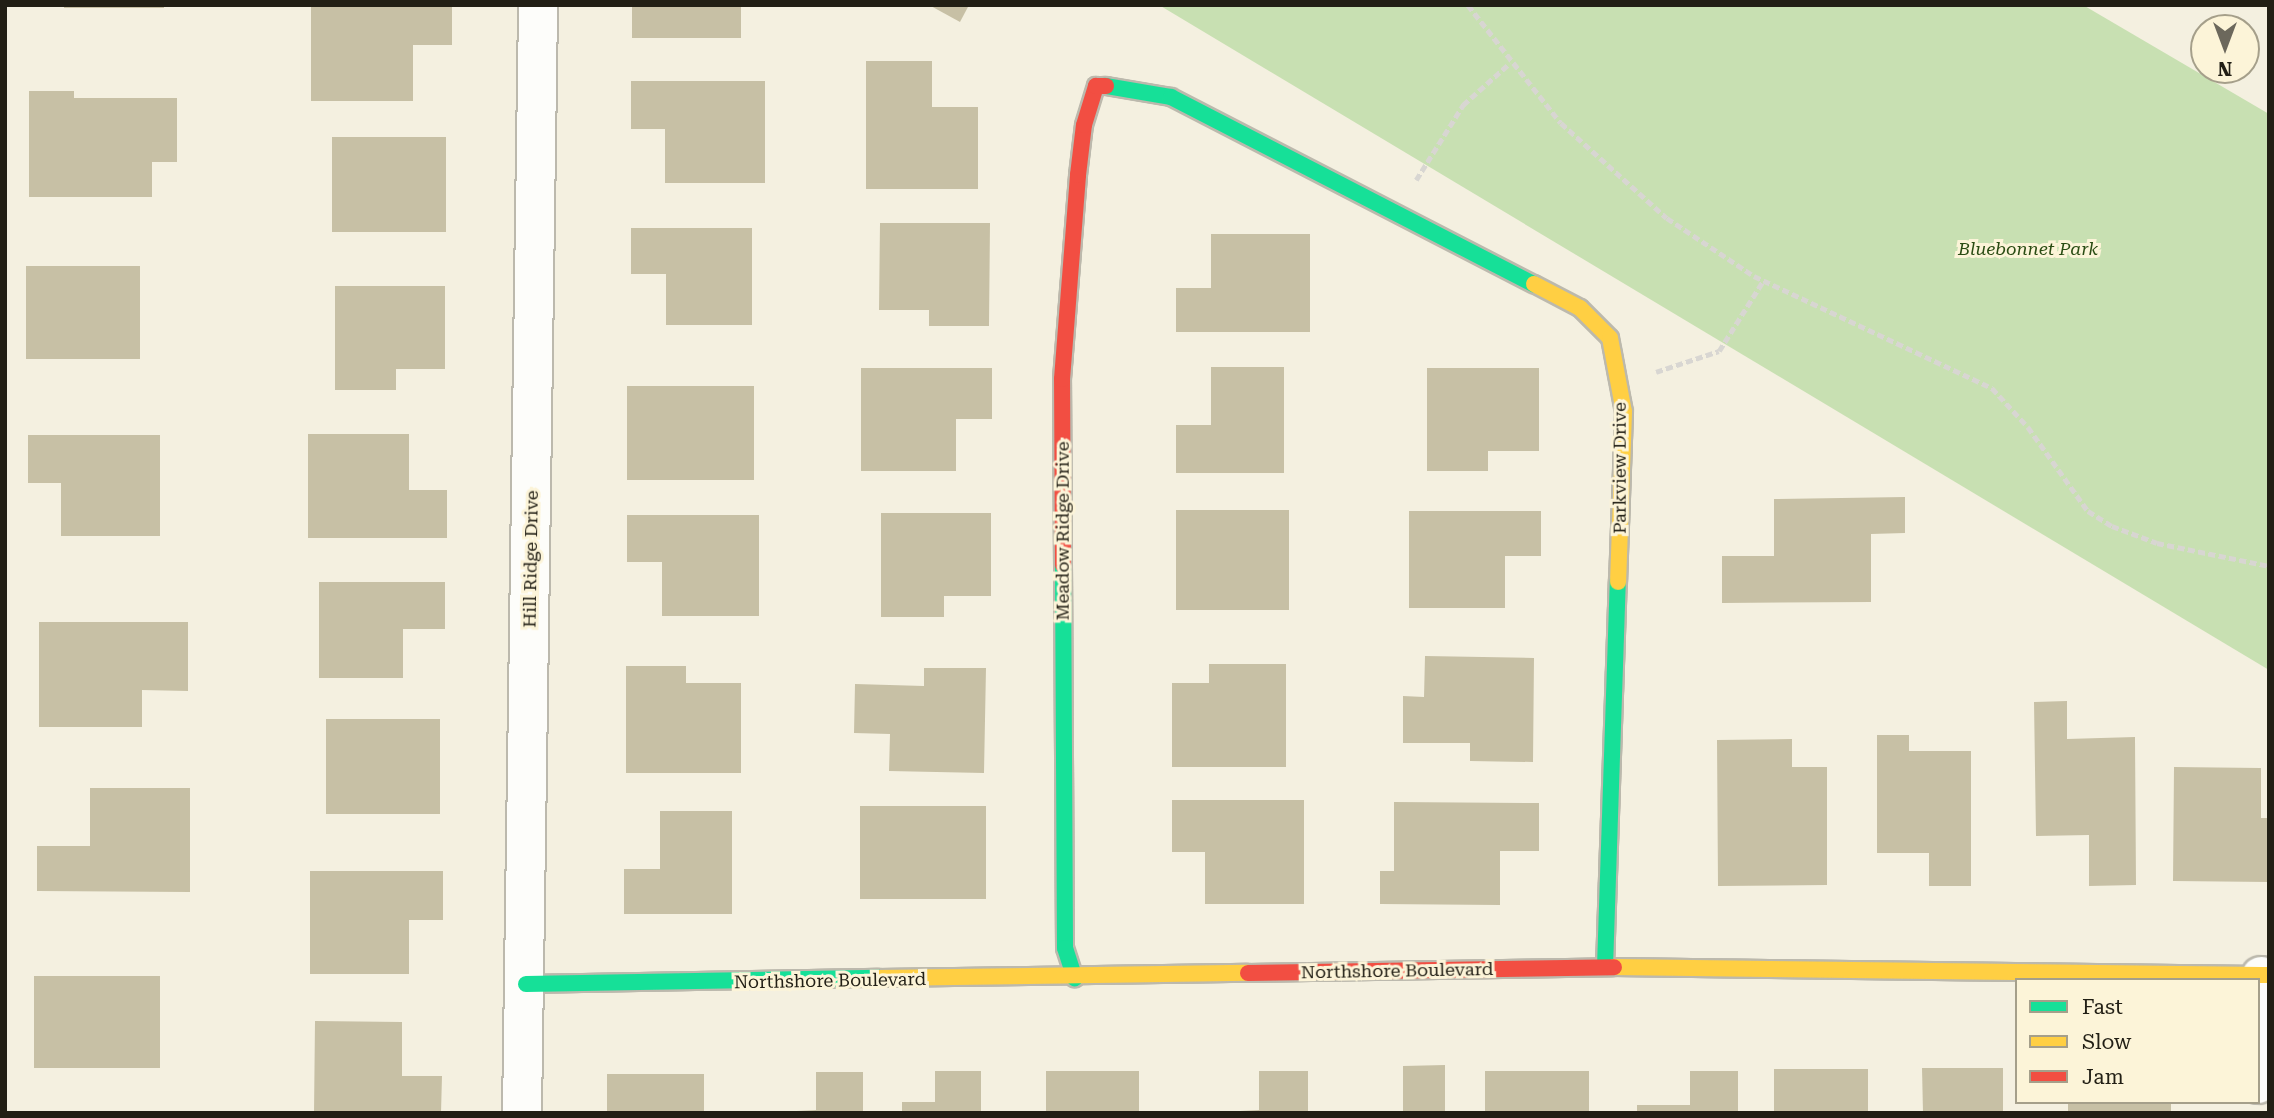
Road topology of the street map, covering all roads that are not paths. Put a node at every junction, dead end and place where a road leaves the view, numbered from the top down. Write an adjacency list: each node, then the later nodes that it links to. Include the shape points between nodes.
1 (538, 5): 6 (street, Hill Ridge Drive)
2 (1096, 86): 3 (street, Parkview Drive, via 1130,87 1171,97 1580,307 1610,338 1624,412); 5 (street, Meadow Ridge Drive, via 1084,125 1078,175 1062,379 1066,948)
3 (1605, 967): 4 (street, Northshore Boulevard); 5 (street, Northshore Boulevard)
4 (2265, 976): 7 (street)
5 (1075, 978): 6 (street, Northshore Boulevard)
6 (526, 984): 8 (street, Hill Ridge Drive)
7 (2260, 1053)
8 (522, 1113)

